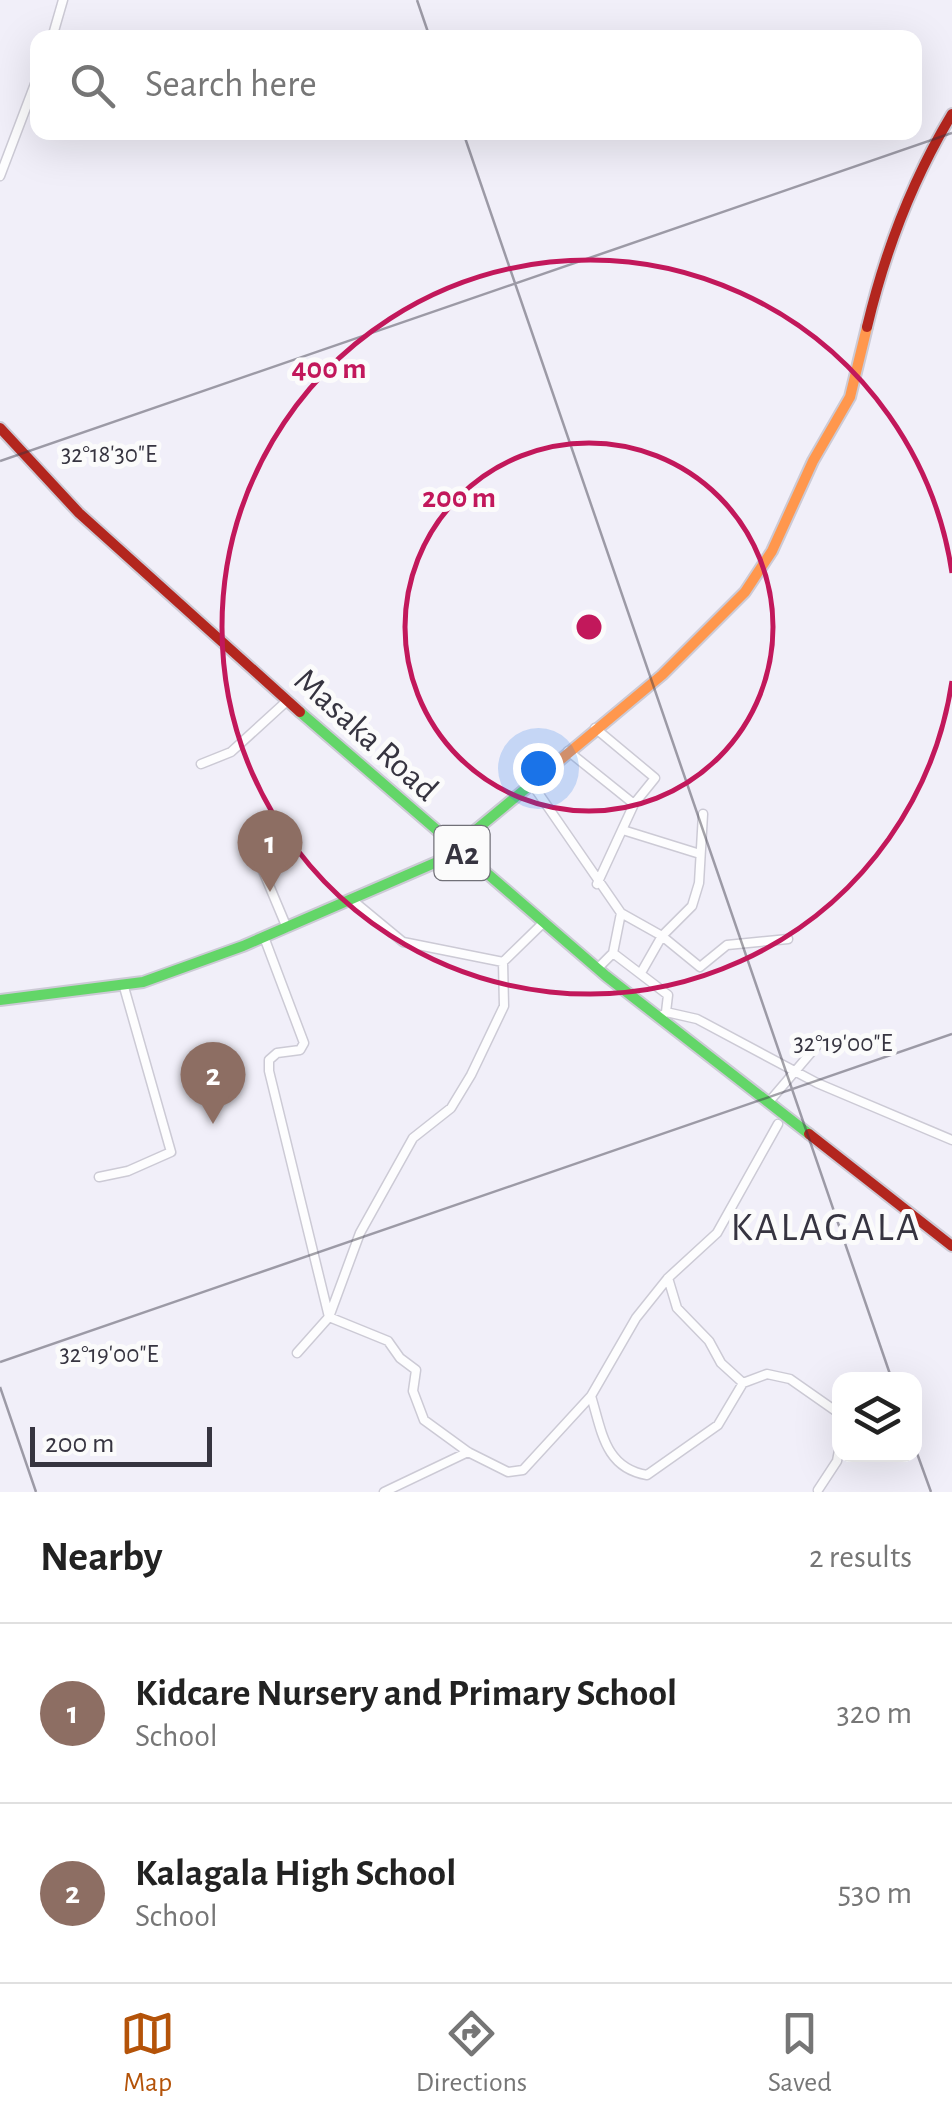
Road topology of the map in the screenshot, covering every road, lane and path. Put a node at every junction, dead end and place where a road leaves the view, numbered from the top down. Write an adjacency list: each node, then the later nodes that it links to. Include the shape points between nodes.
1 (63, 0): 2 (street)
2 (54, 30)
3 (30, 97): 5 (street)
4 (952, 114): 8 (street, via 883,258 850,397 760,572 672,665)
5 (0, 176)
6 (0, 428): 7 (street, Masaka Road / A2, via 79,512)
7 (288, 700): 10 (street, via 231,752); 15 (street, Masaka Road / A2)
8 (594, 728): 9 (street); 12 (street, via 654,774)
9 (567, 750): 11 (street); 12 (street)
10 (202, 764)
11 (530, 781): 15 (street); 18 (street)
12 (634, 804): 14 (street)
13 (703, 814): 17 (street)
14 (626, 830): 17 (street); 18 (street)
15 (454, 845): 19 (street, via 437,862); 21 (street, Masaka Road / A2)
16 (253, 847): 22 (street)
17 (700, 854): 23 (street, via 692,906)
18 (597, 884): 20 (street)
19 (351, 899): 22 (street); 27 (street, via 403,942)
20 (620, 912): 23 (street); 26 (street)
21 (542, 924): 27 (street); 28 (street, Masaka Road / A2)
22 (286, 928): 24 (street)
23 (662, 936): 25 (street, via 700,967 727,944); 29 (street)
24 (264, 937): 30 (street); 41 (street, via 304,1042 300,1050 277,1053 269,1071)
25 (788, 940)
26 (612, 953): 28 (street); 29 (street)
27 (503, 962): 41 (street, via 504,1006 471,1075 451,1108 413,1138 360,1233)
28 (597, 969): 32 (street, Masaka Road / A2)
29 (642, 971): 32 (street, via 668,995)
30 (124, 987): 31 (street); 38 (street, via 172,1152)
31 (0, 1000)
32 (663, 1015): 34 (street, via 697,1019); 35 (street, Masaka Road / A2)
33 (820, 1042): 34 (street)
34 (796, 1071): 35 (street); 37 (street)
35 (768, 1104): 39 (street, Masaka Road / A2)
36 (778, 1124): 40 (street, via 717,1233)
37 (952, 1140)
38 (99, 1177)
39 (952, 1246)
40 (668, 1278): 43 (street, via 677,1308); 44 (street)
41 (329, 1318): 42 (street); 46 (street, via 388,1340 416,1370 414,1391 424,1420)
42 (296, 1353)
43 (744, 1383): 44 (street, via 718,1425 647,1476 622,1469 609,1454); 45 (street, via 767,1374 790,1379)
44 (591, 1396): 46 (street, via 524,1470 508,1472)
45 (832, 1408)
46 (468, 1452): 49 (street)
47 (835, 1462): 48 (street)
48 (818, 1490)
49 (384, 1492)

